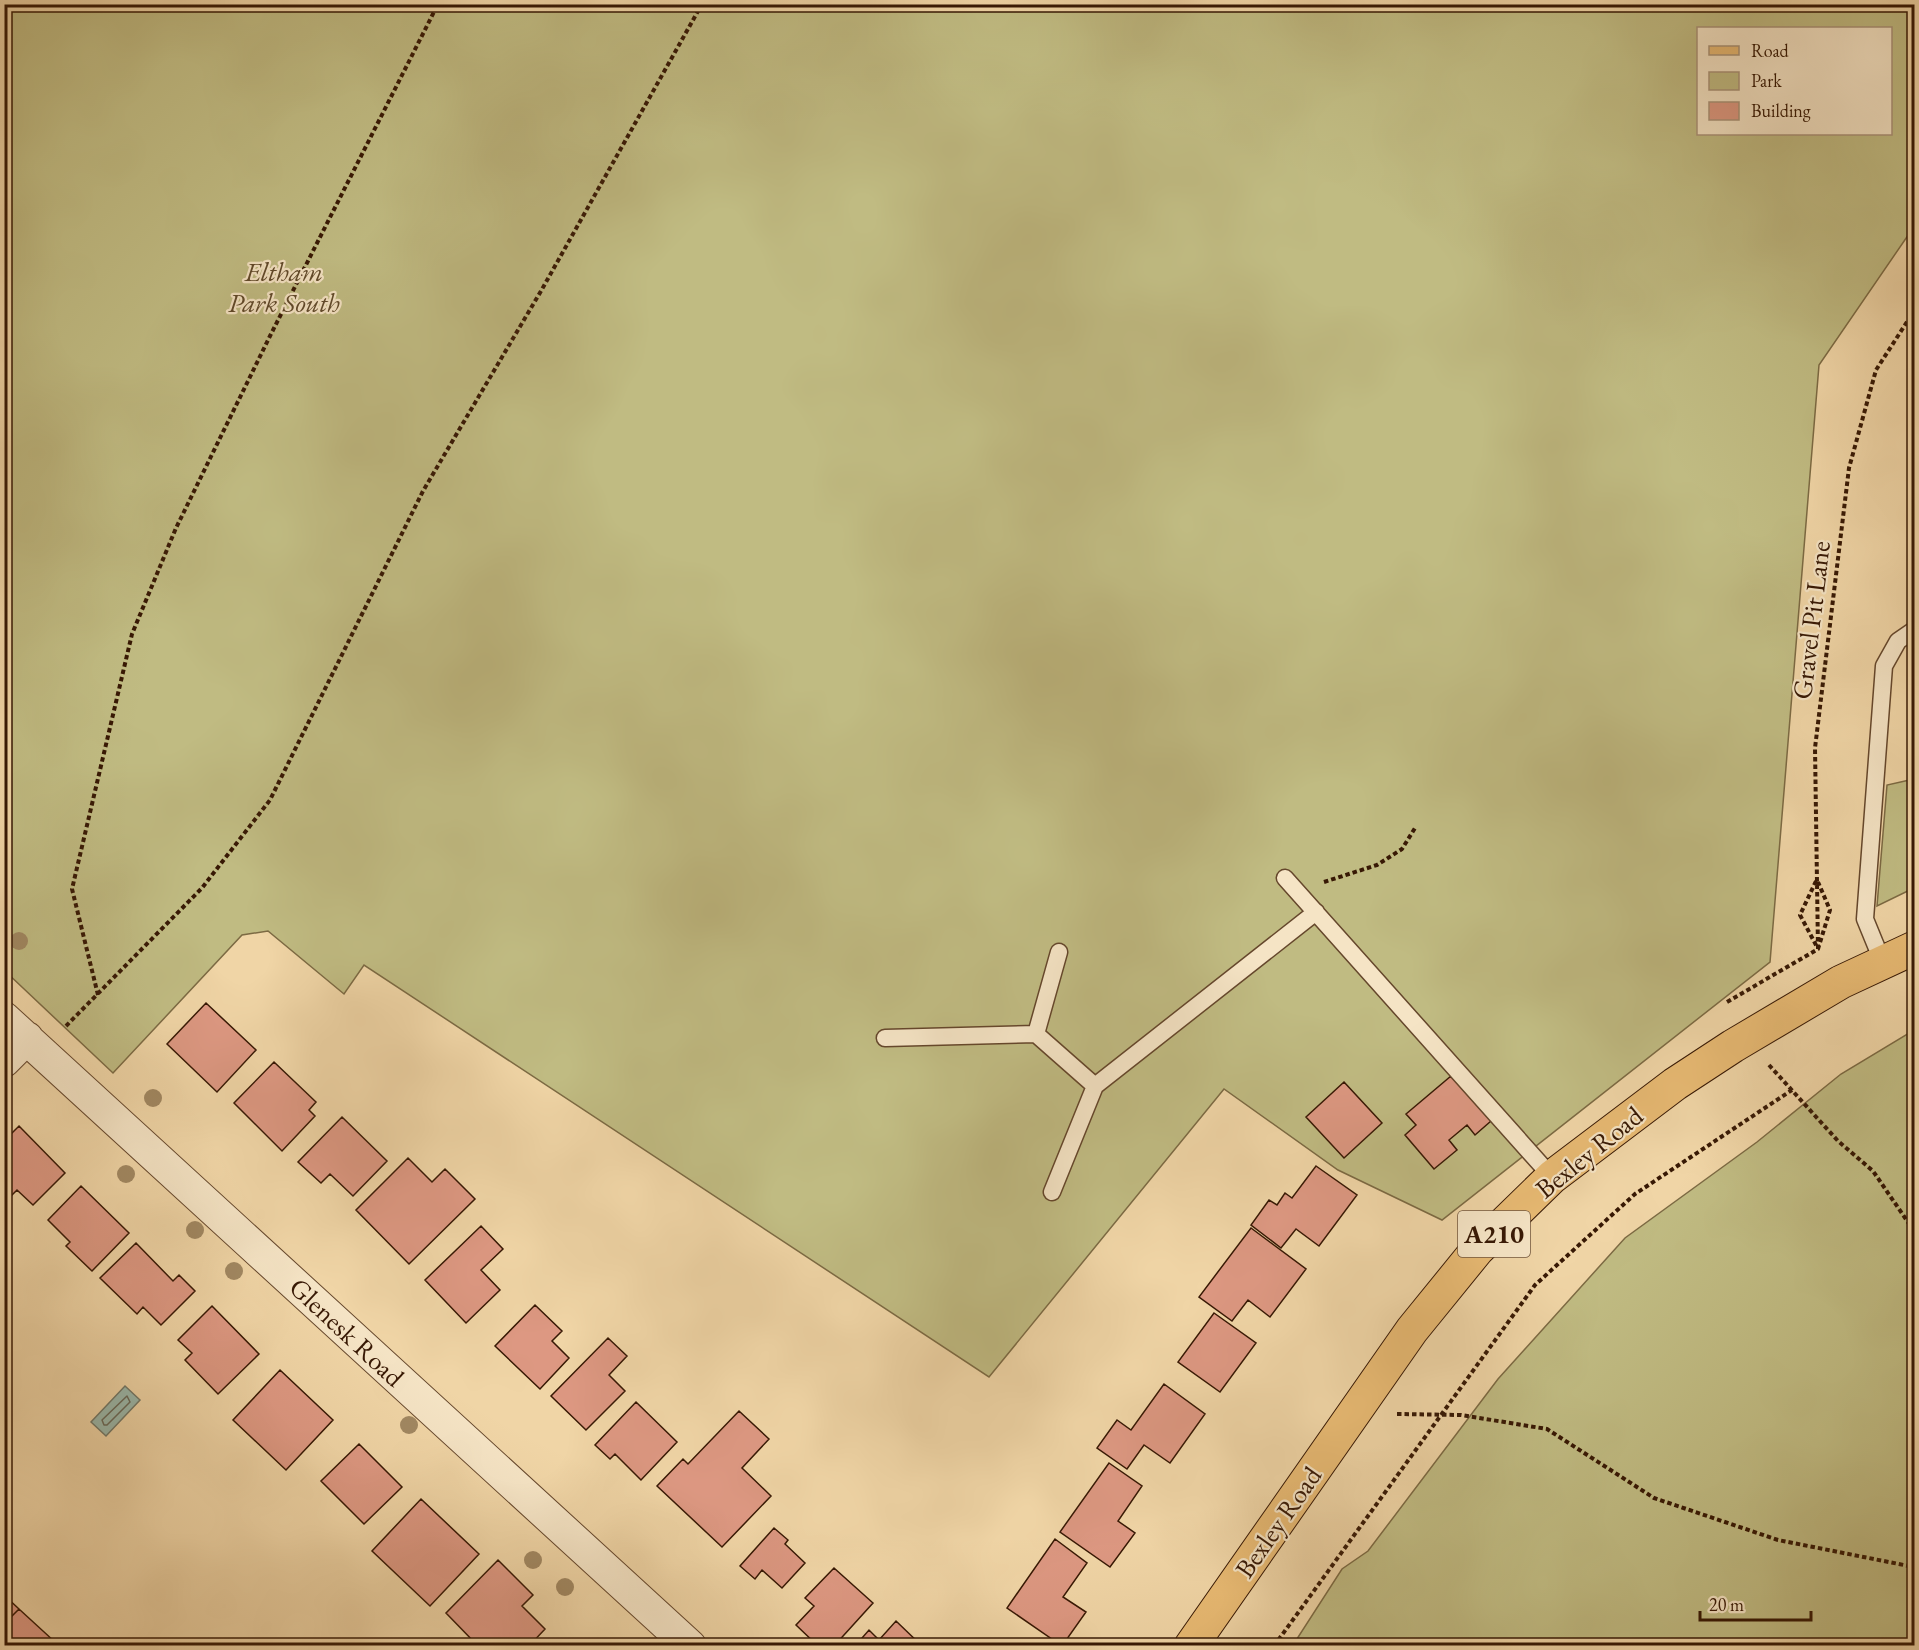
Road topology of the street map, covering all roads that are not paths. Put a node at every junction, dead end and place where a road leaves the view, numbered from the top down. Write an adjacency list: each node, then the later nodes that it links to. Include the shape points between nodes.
1 (1914, 630): 6 (lane, via 1898,641 1884,666 1865,919)
2 (1285, 878): 3 (lane)
3 (1316, 912): 11 (lane); 12 (lane)
4 (1914, 948): 6 (main road, Bexley Road / A210)
5 (1059, 952): 8 (lane)
6 (1883, 963): 12 (main road, Bexley Road / A210, via 1841,982 1713,1059)
7 (16, 1028): 10 (street); 14 (street, Glenesk Road)
8 (1036, 1034): 9 (lane); 11 (lane)
9 (885, 1038)
10 (4, 1061)
11 (1095, 1086): 13 (lane)
12 (1552, 1177): 15 (main road, Bexley Road / A210, via 1477,1250 1412,1330)
13 (1052, 1192)
14 (690, 1646)
15 (1191, 1646)

